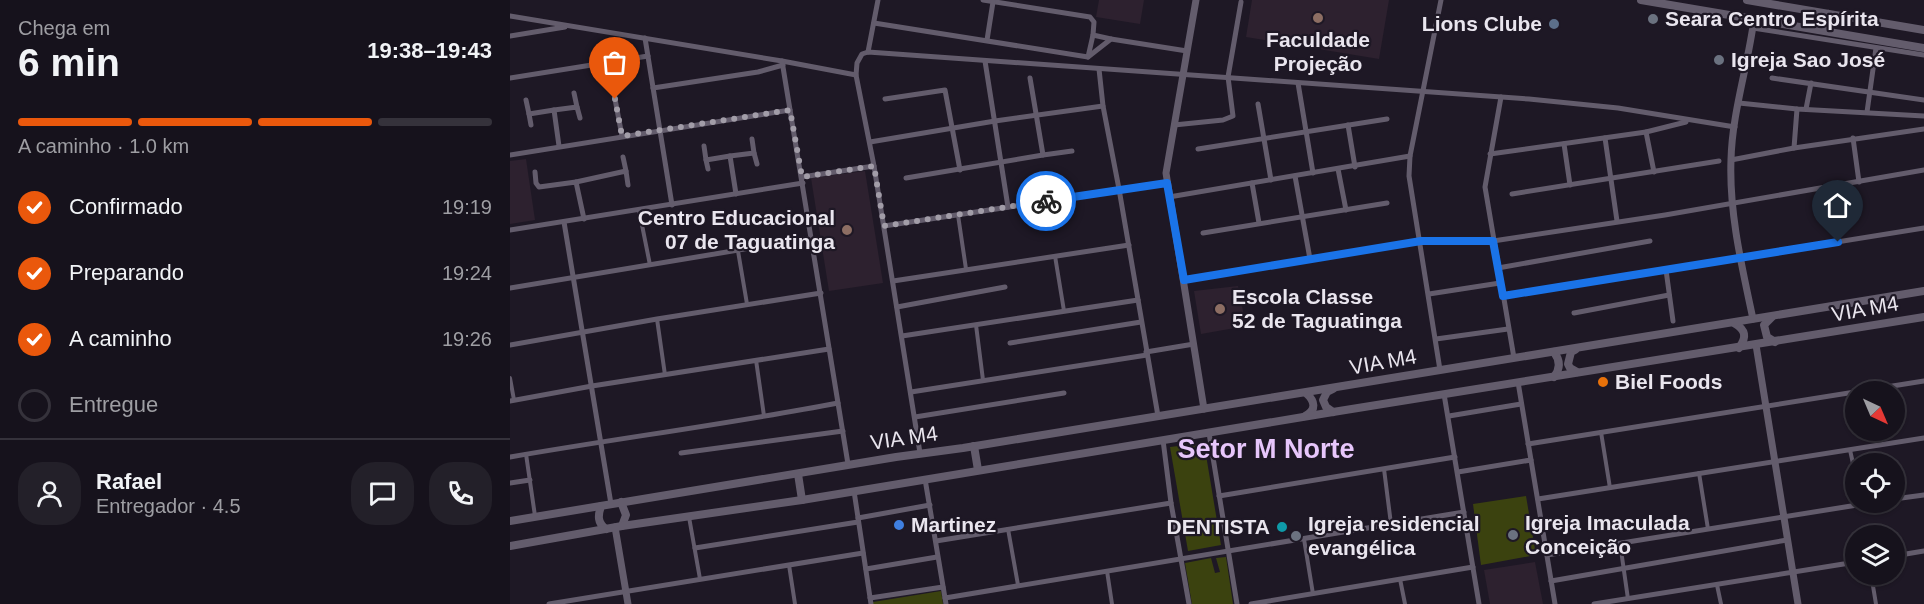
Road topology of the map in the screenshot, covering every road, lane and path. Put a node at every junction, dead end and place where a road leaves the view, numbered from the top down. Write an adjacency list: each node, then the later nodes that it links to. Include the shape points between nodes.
1 (878, 0): 14 (street)
2 (983, 0): 8 (street)
3 (1196, 0): 25 (street)
4 (1442, 0): 43 (street)
5 (1641, 0): 10 (main road)
6 (1747, 0): 7 (main road)
7 (1760, 1): 11 (main road)
8 (993, 2): 18 (street, via 1090,17 1094,22); 22 (street)
9 (1241, 2): 36 (street)
10 (1684, 4): 15 (main road)
11 (1828, 14): 13 (main road, via 1831,20 1827,28); 17 (main road)
12 (510, 16): 16 (street)
13 (1771, 22): 15 (main road); 24 (main road)
14 (874, 23): 22 (street); 26 (street)
15 (1754, 23): 23 (street); 50 (street)
16 (569, 26): 19 (street); 20 (street)
17 (1924, 30)
18 (1093, 35): 21 (street); 29 (street)
19 (510, 36)
20 (645, 38): 28 (street); 32 (street)
21 (1111, 39): 25 (street); 29 (street)
22 (987, 40): 29 (street)
23 (1876, 48): 27 (street); 44 (street)
24 (1924, 48)
25 (1186, 51): 34 (street)
26 (868, 52): 30 (street); 35 (street, via 859,57)
27 (1924, 55)
28 (648, 56): 31 (street); 42 (street)
29 (1088, 57)
30 (985, 61): 33 (street); 64 (street)
31 (608, 62): 37 (street); 75 (street)
32 (783, 63): 35 (street); 42 (street, via 758,72); 57 (street)
33 (1099, 69): 34 (street); 52 (street)
34 (1182, 74): 36 (street); 67 (street)
35 (856, 75): 80 (street)
36 (1228, 77): 40 (street); 67 (street, via 1233,116)
37 (510, 78)
38 (1030, 78): 60 (street)
39 (1772, 78): 41 (street)
40 (1298, 83): 43 (street); 73 (street)
41 (1810, 83): 44 (street); 55 (street)
42 (653, 88): 72 (street)
43 (1425, 90): 46 (street); 92 (street)
44 (1869, 91): 49 (street); 58 (street)
45 (574, 93): 53 (street)
46 (1501, 97): 65 (street, via 1618,108); 88 (street)
47 (885, 99): 70 (street, via 942,89 947,94)
48 (526, 100): 59 (street)
49 (1924, 100)
50 (1739, 103): 54 (street); 69 (street)
51 (1258, 104): 76 (street)
52 (1103, 106): 60 (street); 120 (street)
53 (577, 107): 56 (street); 62 (street)
54 (1797, 109): 55 (street); 84 (street)
55 (1806, 109): 58 (street)
56 (554, 110): 59 (street); 82 (street)
57 (790, 110): 72 (street); 112 (street)
58 (1867, 112): 61 (street)
59 (529, 114): 66 (street)
60 (1036, 115): 64 (street); 90 (street)
61 (1924, 116)
62 (580, 118)
63 (1387, 119): 68 (street)
64 (995, 121): 70 (street); 97 (street)
65 (1690, 121): 69 (street); 74 (street)
66 (531, 125)
67 (1174, 125): 116 (street)
68 (1348, 125): 73 (street); 100 (street)
69 (1735, 127): 96 (street)
70 (952, 128): 80 (street); 103 (street)
71 (1924, 129): 78 (street)
72 (659, 130): 75 (street); 126 (street)
73 (1306, 132): 76 (street); 108 (street)
74 (1646, 132): 77 (street); 107 (street)
75 (622, 136): 82 (street)
76 (1264, 138): 85 (street); 113 (street)
77 (1605, 138): 81 (street); 111 (street)
78 (1853, 138): 84 (street); 115 (street)
79 (752, 139): 87 (street)
80 (870, 142): 99 (street)
81 (1564, 144): 88 (street); 119 (street)
82 (559, 146): 89 (street)
83 (704, 146): 94 (street)
84 (1794, 148): 96 (street)
85 (1198, 149)
86 (1072, 151): 90 (street)
87 (754, 153): 91 (street); 98 (street)
88 (1490, 154): 142 (street, via 1485,188)
89 (510, 155)
90 (1043, 155): 97 (street)
91 (730, 156): 94 (street); 122 (street)
92 (1410, 156): 100 (street); 141 (street, via 1409,181)
93 (623, 157): 105 (street)
94 (706, 160): 101 (street)
95 (1719, 160): 107 (street)
96 (1731, 160): 125 (street)
97 (1001, 162): 103 (street); 127 (street)
98 (757, 165)
99 (874, 166): 112 (street); 136 (street)
100 (1355, 166): 102 (street)
101 (708, 169)
102 (1338, 169): 108 (street); 129 (street)
103 (960, 170): 110 (street)
104 (1924, 170): 115 (street)
105 (626, 171): 114 (street); 118 (street)
106 (535, 172): 114 (street, via 539,186)
107 (1654, 172): 111 (street)
108 (1313, 173): 109 (street)
109 (1295, 176): 113 (street); 131 (street)
110 (906, 178)
111 (1611, 179): 119 (street); 133 (street)
112 (802, 180): 122 (street); 140 (street)
113 (1271, 180): 117 (street)
114 (576, 182): 132 (street)
115 (1859, 182): 125 (street)
116 (1167, 183): 120 (street); 123 (street)
117 (1252, 183): 123 (street); 135 (street)
118 (628, 185)
119 (1570, 185): 121 (street)
120 (1119, 189): 127 (street); 144 (street)
121 (1512, 194)
122 (736, 195): 126 (street)
123 (1169, 197): 154 (street)
124 (1387, 203): 129 (street)
125 (1732, 203): 133 (street); 148 (street)
126 (672, 205): 128 (street)
127 (1008, 207): 130 (street)
128 (639, 210): 132 (street); 149 (street)
129 (1346, 210): 131 (street)
130 (958, 215): 136 (street); 151 (street)
131 (1303, 216): 135 (street); 147 (street)
132 (584, 219): 134 (street)
133 (1617, 221): 142 (street)
134 (564, 222): 138 (street); 153 (street)
135 (1259, 223): 139 (street)
136 (884, 226): 155 (street)
137 (1924, 228): 148 (street)
138 (510, 230)
139 (1203, 233)
140 (811, 238): 145 (street); 160 (street)
141 (1421, 241): 142 (street); 147 (street); 161 (street)
142 (1493, 241): 150 (street)
143 (1650, 241): 150 (street)
144 (1129, 245): 146 (street); 164 (street)
145 (738, 251): 149 (street); 165 (street)
146 (1055, 255): 151 (street); 167 (street)
147 (1310, 259): 154 (street)
148 (1740, 259): 152 (street); 172 (street)
149 (650, 265): 153 (street)
150 (1498, 268): 156 (street)
151 (966, 269): 155 (street)
152 (1666, 270): 162 (street); 163 (street)
153 (574, 277): 158 (street); 178 (street)
154 (1184, 280): 183 (street)
155 (893, 281): 166 (street)
156 (1500, 283): 161 (street); 163 (street)
157 (1005, 287): 166 (street)
158 (510, 288)
159 (1924, 291): 169 (main road, VIA M4)
160 (821, 293): 165 (street); 187 (street)
161 (1429, 294): 180 (street)
162 (1669, 295): 168 (street); 173 (street)
163 (1503, 296): 177 (street)
164 (1138, 300): 167 (street); 174 (street)
165 (747, 304): 171 (street)
166 (897, 307): 179 (street)
167 (1064, 311): 176 (street)
168 (1574, 313)
169 (1773, 316): 172 (main road, VIA M4); 181 (main road, via 1764,329 1767,337)
170 (1924, 317): 181 (main road, VIA M4)
171 (657, 318): 178 (street); 195 (street)
172 (1753, 319): 175 (main road, VIA M4)
173 (1673, 321)
174 (1142, 322): 182 (street); 190 (street)
175 (1734, 323): 186 (main road, via 1745,334); 188 (main road, VIA M4)
176 (976, 325): 179 (street); 198 (street)
177 (1509, 329): 180 (street); 191 (street)
178 (583, 332): 184 (street); 201 (street)
179 (902, 336): 203 (street)
180 (1436, 339): 193 (street)
181 (1777, 342): 185 (main road, VIA M4)
182 (1010, 343)
183 (1194, 344): 190 (street); 211 (street)
184 (510, 345)
185 (1756, 345): 186 (main road, VIA M4); 210 (street)
186 (1739, 348): 194 (main road, VIA M4)
187 (829, 349): 192 (street); 208 (street)
188 (1576, 349): 189 (main road, VIA M4); 194 (main road, via 1568,364)
189 (1554, 352): 191 (main road, VIA M4); 196 (main road, via 1559,363)
190 (1146, 354): 198 (street); 213 (street)
191 (1514, 358): 193 (main road, VIA M4)
192 (756, 360): 195 (street); 215 (street)
193 (1440, 370): 202 (main road, VIA M4)
194 (1579, 372): 196 (main road, VIA M4)
195 (665, 375): 201 (street)
196 (1554, 377): 200 (main road, VIA M4)
197 (510, 378): 207 (street)
198 (983, 381): 203 (street)
199 (1924, 381): 210 (street)
200 (1518, 382): 206 (main road, VIA M4); 209 (street)
201 (592, 386): 207 (street); 223 (street)
202 (1334, 388): 205 (main road, VIA M4); 212 (main road, via 1323,400)
203 (910, 392): 216 (street)
204 (1064, 393): 216 (street)
205 (1306, 393): 211 (main road, VIA M4); 217 (main road, via 1314,406)
206 (1444, 394): 212 (main road, VIA M4); 214 (street)
207 (512, 401)
208 (838, 403): 215 (street); 218 (street)
209 (1521, 404): 214 (street); 224 (street)
210 (1766, 407): 219 (street); 234 (street)
211 (1204, 409): 213 (main road, VIA M4)
212 (1333, 412): 217 (main road, VIA M4)
213 (1158, 416): 225 (main road, VIA M4)
214 (1449, 416): 232 (street)
215 (764, 417): 223 (street)
216 (915, 417): 228 (street)
217 (1304, 417): 220 (main road, VIA M4)
218 (843, 431): 227 (street); 235 (street)
219 (1601, 432): 224 (street); 244 (street)
220 (1209, 433): 222 (main road, VIA M4); 247 (street)
221 (1924, 438): 226 (street)
222 (1163, 440): 237 (main road, VIA M4); 252 (street)
223 (600, 441): 230 (street); 253 (street)
224 (1528, 444): 233 (street)
225 (974, 446): 228 (main road, VIA M4); 237 (main road)
226 (1850, 450): 229 (street); 234 (street)
227 (681, 453)
228 (920, 453): 235 (main road, VIA M4)
229 (1851, 453)
230 (526, 454): 231 (street); 242 (street)
231 (510, 457)
232 (1455, 457): 236 (street); 238 (street)
233 (1531, 460): 238 (street); 250 (street)
234 (1775, 462): 239 (street); 259 (street)
235 (848, 465): 240 (main road, VIA M4)
236 (1384, 469): 247 (street); 263 (street)
237 (978, 470): 241 (main road, VIA M4)
238 (1458, 472): 257 (street)
239 (1699, 473): 244 (street); 266 (street)
240 (798, 474): 249 (main road); 251 (main road, VIA M4)
241 (925, 479): 245 (main road, VIA M4); 254 (street)
242 (530, 480): 243 (street); 258 (street)
243 (510, 483)
244 (1610, 489): 250 (street)
245 (854, 491): 249 (main road, VIA M4); 261 (street)
246 (1924, 495): 248 (street)
247 (1219, 496): 273 (street)
248 (1905, 498)
249 (802, 500): 260 (main road, VIA M4)
250 (1538, 500): 277 (street)
251 (621, 502): 253 (main road); 264 (main road, via 626,515)
252 (1171, 503): 265 (street); 279 (street)
253 (611, 504): 255 (main road)
254 (930, 505): 261 (street); 269 (street)
255 (601, 506): 258 (main road); 264 (main road, via 599,522)
256 (1845, 506): 259 (street)
257 (1464, 512): 263 (street); 282 (street)
258 (536, 516): 262 (main road)
259 (1784, 516): 266 (street); 268 (street)
260 (689, 518): 264 (main road, VIA M4); 272 (street)
261 (858, 520): 272 (street); 275 (street)
262 (510, 521)
263 (1391, 524): 267 (street)
264 (614, 527): 271 (main road, VIA M4); 294 (street)
265 (1008, 529): 269 (street); 290 (street)
266 (1708, 529): 270 (street)
267 (1304, 539): 273 (street); 295 (street)
268 (1787, 540): 284 (street); 286 (street)
269 (936, 541): 278 (street)
270 (1620, 543): 277 (street); 284 (street)
271 (510, 546)
272 (694, 548): 287 (street)
273 (1229, 551): 279 (street); 304 (street)
274 (1924, 551): 276 (street)
275 (863, 553): 281 (street); 283 (street)
276 (1905, 554)
277 (1546, 555): 289 (street)
278 (938, 557): 283 (street); 293 (street)
279 (1182, 558): 285 (street); 303 (street)
280 (1845, 564): 286 (street)
281 (789, 566): 287 (street); 301 (street)
282 (1473, 567): 288 (street); 307 (street)
283 (866, 569): 297 (street)
284 (1624, 569): 289 (street); 296 (street)
285 (1107, 570): 290 (street); 302 (street)
286 (1792, 572): 291 (street); 311 (street)
287 (700, 579): 294 (street)
288 (1400, 579): 295 (street); 306 (street)
289 (1551, 581): 308 (street)
290 (1017, 585): 298 (street)
291 (1717, 585): 296 (street); 310 (street)
292 (1872, 585): 312 (street)
293 (943, 587): 297 (street); 298 (street)
294 (626, 591): 299 (street); 300 (street)
295 (1313, 594): 305 (street)
296 (1628, 599): 309 (street)
297 (870, 601)
298 (946, 601)
299 (549, 604)
300 (628, 604)
301 (795, 604)
302 (1112, 604)
303 (1189, 604)
304 (1237, 604)
305 (1251, 604)
306 (1405, 604)
307 (1479, 604)
308 (1555, 604)
309 (1594, 604)
310 (1721, 604)
311 (1798, 604)
312 (1876, 604)

